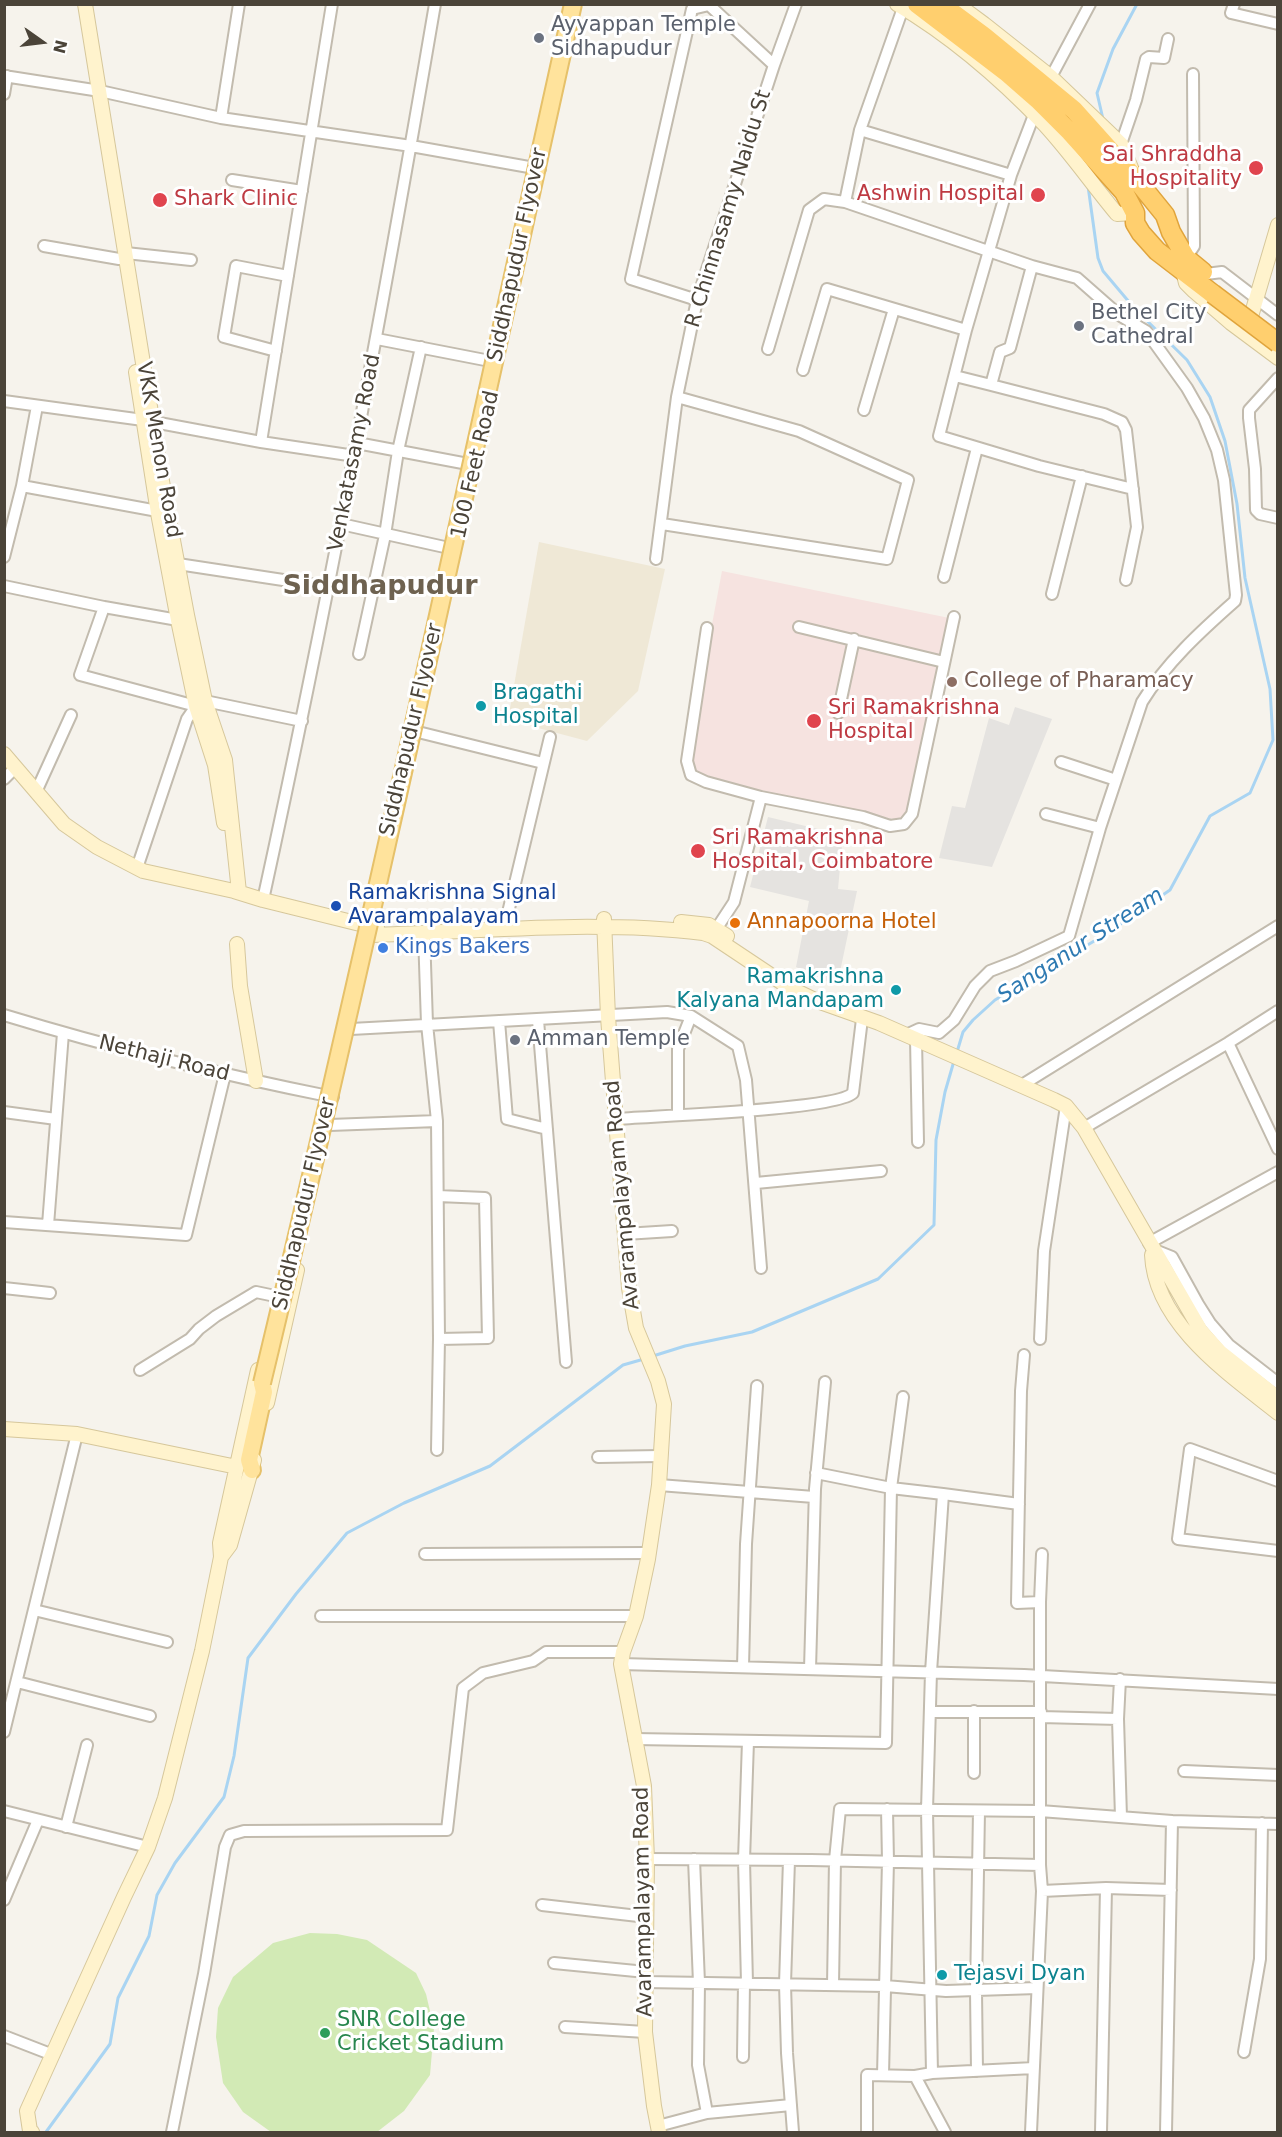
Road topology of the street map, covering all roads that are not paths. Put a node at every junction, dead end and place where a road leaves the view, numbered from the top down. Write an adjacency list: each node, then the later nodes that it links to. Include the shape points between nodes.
1 (78, 4): 21 (street, VKK Menon Road)
2 (85, 4): 21 (street, VKK Menon Road)
3 (239, 4): 24 (street)
4 (332, 4): 26 (street)
5 (435, 4): 28 (street, Venkatasamy Road)
6 (567, 4): 29 (street, 100 Feet Road)
7 (573, 4): 182 (main road, Siddhapudur Flyover, bridge)
8 (577, 4): 29 (street, 100 Feet Road)
9 (796, 4): 17 (street, R Chinnasamy Naidu St)
10 (941, 4): 27 (highway)
11 (957, 4): 20 (street)
12 (1090, 4): 20 (street)
13 (1234, 4): 15 (street, via 1231,13)
14 (906, 6): 23 (street); 25 (street); 30 (highway, via 1006,72 1070,132)
15 (1278, 24)
16 (1168, 39): 27 (street, via 1164,58 1146,59)
17 (774, 65): 50 (street, R Chinnasamy Naidu St); 50 (street, via 709,5 692,9 631,279)
18 (1193, 74): 44 (street, via 1194,246)
19 (6, 76): 21 (street); 22 (street)
20 (1051, 76): 27 (street)
21 (95, 90): 24 (street); 42 (street, VKK Menon Road)
22 (4, 94)
23 (1034, 115): 30 (street, via 1080,169); 31 (street)
24 (220, 118): 26 (street)
25 (860, 130): 31 (street); 34 (street)
26 (311, 132): 28 (street); 33 (street)
27 (1115, 144): 35 (highway)
28 (411, 146): 29 (street); 56 (street, Venkatasamy Road)
29 (536, 168): 62 (street, 100 Feet Road); 107 (street, 100 Feet Road)
30 (1095, 173): 36 (highway, via 1124,192)
31 (1011, 175): 41 (street)
32 (232, 180): 33 (street)
33 (302, 191): 47 (street)
34 (845, 202): 41 (street); 59 (street, via 824,199 809,210)
35 (1155, 204): 36 (highway); 37 (highway)
36 (1135, 218): 39 (highway)
37 (1168, 225): 39 (highway, via 1161,237); 44 (highway)
38 (1278, 225): 49 (street)
39 (1147, 240): 44 (highway, via 1157,251)
40 (44, 246): 42 (street)
41 (989, 250): 45 (street); 54 (street)
42 (122, 256): 43 (street); 71 (street, VKK Menon Road)
43 (191, 260)
44 (1185, 265): 46 (highway); 48 (highway); 55 (street, via 1186,283)
45 (1032, 266): 66 (street, via 1010,348 1000,352); 114 (street, via 1077,278 1119,315 1146,331 1204,418 1224,480 1235,601 1211,620 1151,687 1142,702)
46 (1206, 274): 48 (highway); 49 (street, via 1222,272)
47 (288, 276): 60 (street); 60 (street, via 236,266 224,337)
48 (1217, 291): 53 (highway); 57 (highway, bridge)
49 (1257, 299): 52 (street); 55 (street)
50 (697, 300): 67 (street, R Chinnasamy Naidu St)
51 (894, 309): 54 (street); 63 (street, via 827,289); 70 (street)
52 (1278, 315)
53 (1278, 328)
54 (966, 330): 64 (street)
55 (1246, 334): 61 (street)
56 (377, 339): 58 (street); 73 (street, Venkatasamy Road)
57 (1278, 343)
58 (421, 347): 62 (street); 75 (street)
59 (768, 349)
60 (276, 351): 72 (street)
61 (1278, 358)
62 (490, 361): 77 (street, 100 Feet Road)
63 (804, 370)
64 (955, 376): 66 (street); 74 (street, via 939,436)
65 (1278, 378): 82 (street, via 1249,410 1249,418 1256,510)
66 (991, 385): 80 (street, via 1122,422)
67 (677, 397): 83 (street, R Chinnasamy Naidu St); 83 (street, via 799,431 908,480 887,559)
68 (4, 400): 69 (street)
69 (37, 406): 71 (street); 79 (street)
70 (864, 410)
71 (148, 420): 72 (street); 81 (street, VKK Menon Road)
72 (261, 442): 76 (street)
73 (357, 443): 75 (street); 76 (street, Venkatasamy Road)
74 (977, 448): 78 (street); 90 (street)
75 (398, 451): 77 (street); 85 (street)
76 (355, 456): 84 (street, Venkatasamy Road)
77 (468, 464): 86 (street, 100 Feet Road)
78 (1082, 476): 80 (street); 94 (street)
79 (22, 486): 81 (street); 87 (street)
80 (1133, 489): 91 (street, via 1137,527)
81 (163, 513): 89 (street, VKK Menon Road); 97 (street, VKK Menon Road)
82 (1278, 518)
83 (662, 524): 88 (street, R Chinnasamy Naidu St)
84 (341, 525): 85 (street); 93 (street, Venkatasamy Road)
85 (385, 536): 86 (street); 101 (street)
86 (449, 548): 125 (street, 100 Feet Road)
87 (4, 557)
88 (656, 559)
89 (178, 564): 93 (street); 103 (street, VKK Menon Road)
90 (944, 577)
91 (1126, 580)
92 (4, 586): 95 (street)
93 (329, 587): 106 (street, Venkatasamy Road)
94 (1052, 594)
95 (104, 607): 97 (street); 103 (street, via 80,675)
96 (954, 617): 102 (street)
97 (178, 620): 103 (street, VKK Menon Road)
98 (799, 627): 100 (street)
99 (707, 628): 116 (street, via 687,761 691,775)
100 (854, 639): 102 (street); 104 (street)
101 (359, 654)
102 (944, 662): 116 (street, via 912,814 904,824 890,826)
103 (200, 703): 106 (street); 119 (street, via 187,718); 120 (street, VKK Menon Road, via 225,760)
104 (838, 713)
105 (71, 714): 115 (street)
106 (302, 721): 121 (street, Venkatasamy Road)
107 (418, 732): 111 (street); 125 (street, 100 Feet Road)
108 (550, 737): 111 (street)
109 (4, 754): 112 (street)
110 (1061, 762): 114 (street)
111 (543, 763): 122 (street)
112 (15, 768): 113 (street); 115 (street)
113 (4, 779)
114 (1116, 780): 118 (street)
115 (36, 792): 119 (street, via 64,824)
116 (761, 797): 126 (street, via 734,902)
117 (1046, 814): 118 (street)
118 (1100, 828): 140 (street, via 1069,936 990,971 975,986 954,1020 939,1033 919,1029)
119 (137, 868): 120 (street)
120 (236, 891): 121 (street)
121 (263, 900): 125 (street)
122 (506, 921): 123 (street); 125 (street)
123 (604, 924): 126 (street); 127 (street); 132 (street, Avarampalayam Road)
124 (1278, 926): 144 (street)
125 (370, 929): 127 (street); 138 (street); 145 (street)
126 (714, 932): 133 (street, via 790,988); 136 (street, via 776,970 868,1012)
127 (424, 933): 137 (street)
128 (237, 944): 143 (street)
129 (1278, 1011): 141 (street)
130 (4, 1015): 139 (street, Nethaji Road)
131 (691, 1016): 132 (street, via 667,1012); 147 (street, via 738,1046); 149 (street, via 678,1049)
132 (608, 1017): 134 (street); 151 (street, Avarampalayam Road)
133 (862, 1018): 136 (street); 147 (street, via 853,1093 849,1098)
134 (538, 1020): 135 (street); 155 (street)
135 (499, 1021): 137 (street); 155 (street, via 507,1119)
136 (879, 1023): 140 (street)
137 (427, 1024): 138 (street); 152 (street)
138 (351, 1029): 145 (street)
139 (63, 1033): 142 (street, Nethaji Road); 150 (street)
140 (915, 1039): 144 (street); 156 (street)
141 (1228, 1044): 154 (street); 157 (street)
142 (225, 1074): 143 (street, Nethaji Road); 163 (street, via 186,1235)
143 (256, 1081): 145 (street, Nethaji Road)
144 (1022, 1085): 146 (street)
145 (331, 1096): 153 (street); 170 (street)
146 (1065, 1106): 154 (street); 172 (street, via 1044,1251)
147 (749, 1110): 149 (street); 160 (street)
148 (4, 1112): 150 (street)
149 (678, 1114): 151 (street)
150 (56, 1119): 163 (street)
151 (616, 1119): 165 (street, Avarampalayam Road)
152 (437, 1121): 153 (street); 161 (street)
153 (330, 1125): 189 (street)
154 (1084, 1128): 166 (street)
155 (547, 1129): 174 (street)
156 (918, 1142)
157 (1278, 1149)
158 (881, 1171): 160 (street)
159 (1278, 1172): 166 (street)
160 (756, 1183): 167 (street)
161 (438, 1196): 171 (street); 171 (street, via 485,1198 488,1338)
162 (4, 1222): 163 (street)
163 (48, 1225)
164 (672, 1231): 165 (street)
165 (625, 1234): 187 (street, Avarampalayam Road, via 636,1328 664,1404)
166 (1153, 1250): 177 (street, via 1172,1257 1210,1323 1229,1345); 180 (street, via 1201,1330 1220,1352); 181 (street, via 1162,1295 1191,1338)
167 (761, 1269)
168 (4, 1288): 169 (street)
169 (50, 1293)
170 (275, 1296): 175 (street, via 256,1292); 185 (street)
171 (439, 1339): 186 (street)
172 (1040, 1339)
173 (1024, 1355): 197 (street)
174 (566, 1362)
175 (140, 1370)
176 (825, 1382): 190 (street)
177 (1278, 1383)
178 (757, 1386): 194 (street)
179 (903, 1397): 193 (street)
180 (1278, 1398)
181 (1278, 1413)
182 (255, 1419): 185 (main road, Siddhapudur Flyover); 189 (main road, Siddhapudur Flyover)
183 (4, 1429): 184 (street)
184 (77, 1434): 189 (street); 203 (street)
185 (241, 1443): 189 (street)
186 (437, 1450)
187 (660, 1456): 188 (street); 192 (street, Avarampalayam Road)
188 (598, 1457)
189 (245, 1468): 239 (street, via 230,1545 221,1557 165,1798)
190 (816, 1473): 193 (street); 196 (street)
191 (1278, 1481): 198 (street, via 1190,1449 1178,1539)
192 (659, 1485): 194 (street); 199 (street, Avarampalayam Road)
193 (891, 1488): 195 (street); 210 (street)
194 (749, 1491): 196 (street); 208 (street)
195 (943, 1494): 197 (street); 211 (street)
196 (814, 1497): 209 (street)
197 (1019, 1504): 202 (street, via 1017,1603)
198 (1278, 1551)
199 (649, 1553): 200 (street); 205 (street, Avarampalayam Road)
200 (425, 1554)
201 (1042, 1554): 202 (street)
202 (1040, 1602): 212 (street)
203 (34, 1610): 206 (street); 214 (street)
204 (321, 1616): 205 (street)
205 (636, 1616): 207 (street, Avarampalayam Road)
206 (167, 1642)
207 (622, 1658): 208 (street); 222 (street, Avarampalayam Road); 280 (street, via 546,1652 533,1661 483,1673 463,1688 447,1830 244,1831 230,1835)
208 (743, 1667): 209 (street)
209 (810, 1669): 210 (street)
210 (887, 1671): 211 (street); 223 (street, via 886,1743)
211 (931, 1672): 212 (street); 217 (street)
212 (1041, 1676): 213 (street); 218 (street)
213 (1120, 1679): 215 (street); 220 (street)
214 (17, 1682): 219 (street); 221 (street)
215 (1278, 1689)
216 (974, 1711): 217 (street); 218 (street); 226 (street)
217 (931, 1712): 229 (street)
218 (1041, 1714): 220 (street); 232 (street)
219 (150, 1716)
220 (1118, 1719): 233 (street)
221 (4, 1732)
222 (634, 1738): 223 (street); 240 (street, Avarampalayam Road, via 644,1786)
223 (748, 1741): 242 (street)
224 (87, 1745): 238 (street)
225 (1184, 1771): 227 (street)
226 (974, 1773)
227 (1278, 1775)
228 (886, 1809): 229 (street); 244 (street, via 840,1809); 245 (street)
229 (927, 1810): 231 (street); 246 (street)
230 (4, 1811): 234 (street)
231 (980, 1811): 232 (street); 247 (street)
232 (1040, 1811): 233 (street); 248 (street)
233 (1120, 1817): 235 (street)
234 (38, 1820): 238 (street); 252 (street)
235 (1172, 1821): 236 (street); 250 (street)
236 (1262, 1823): 237 (street); 268 (street, via 1260,1959)
237 (1278, 1824)
238 (66, 1827): 239 (street)
239 (148, 1847): 269 (street)
240 (647, 1859): 241 (street); 254 (street, Avarampalayam Road)
241 (694, 1859): 242 (street); 257 (street)
242 (744, 1860): 243 (street); 258 (street)
243 (789, 1860): 244 (street); 259 (street)
244 (835, 1860): 245 (street); 260 (street)
245 (888, 1862): 246 (street); 261 (street)
246 (928, 1862): 247 (street); 263 (street)
247 (979, 1863): 248 (street); 264 (street)
248 (1040, 1865): 251 (street)
249 (1106, 1888): 250 (street); 251 (street); 285 (street)
250 (1171, 1890): 286 (street)
251 (1042, 1891): 262 (street)
252 (4, 1900)
253 (542, 1905): 254 (street)
254 (647, 1917): 256 (street, Avarampalayam Road)
255 (554, 1963): 256 (street)
256 (646, 1977): 257 (street); 266 (street, Avarampalayam Road)
257 (699, 1983): 258 (street); 277 (street, via 698,2065)
258 (745, 1983): 259 (street); 270 (street)
259 (785, 1984): 260 (street); 276 (street)
260 (833, 1985): 261 (street)
261 (885, 1986): 263 (street); 274 (street)
262 (1037, 1988): 264 (street); 271 (street)
263 (930, 1990): 264 (street); 273 (street)
264 (976, 1991): 272 (street)
265 (565, 2027): 266 (street)
266 (645, 2032): 278 (street, Avarampalayam Road)
267 (4, 2036): 269 (street)
268 (1244, 2052)
269 (52, 2055): 279 (street, via 27,2111)
270 (743, 2057)
271 (1034, 2068): 272 (street); 284 (street)
272 (977, 2071): 273 (street)
273 (932, 2073): 275 (street)
274 (884, 2075): 275 (street); 282 (street, via 867,2075)
275 (915, 2076): 283 (street)
276 (791, 2105): 277 (street); 281 (street)
277 (707, 2113): 278 (street)
278 (658, 2129)
279 (32, 2133)
280 (172, 2133)
281 (793, 2133)
282 (867, 2133)
283 (945, 2133)
284 (1031, 2133)
285 (1101, 2133)
286 (1166, 2133)

